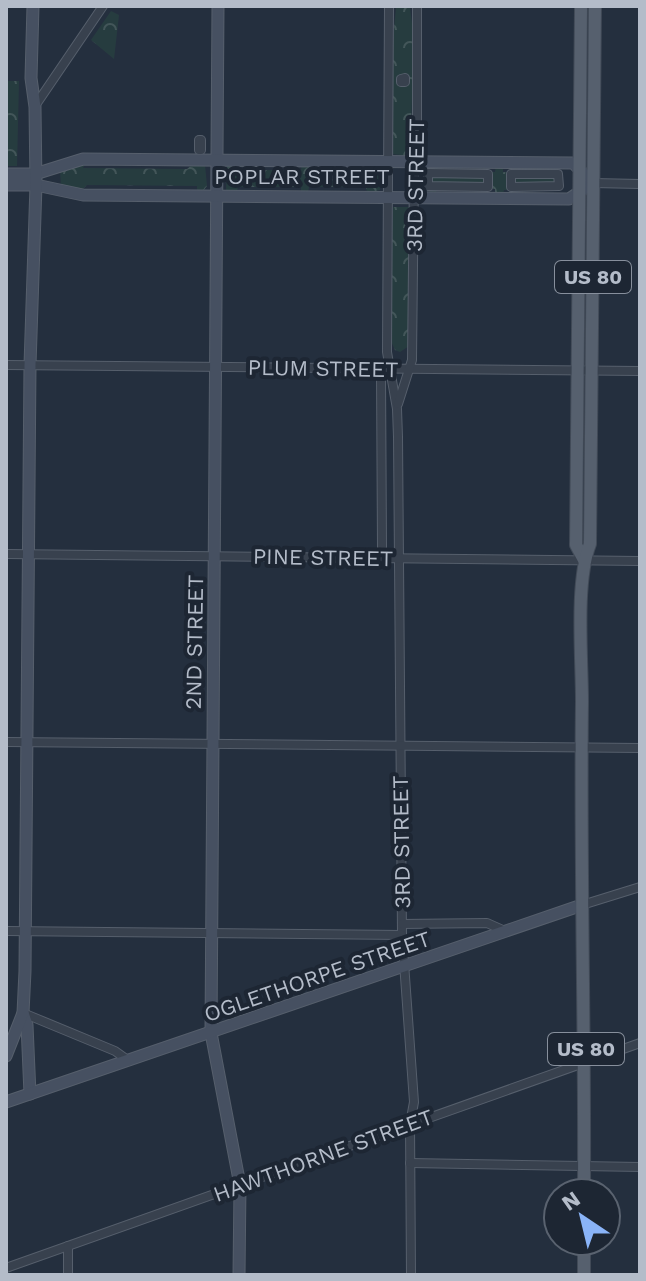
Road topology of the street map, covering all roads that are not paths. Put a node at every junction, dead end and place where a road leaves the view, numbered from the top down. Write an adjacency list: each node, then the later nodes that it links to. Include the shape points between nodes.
1 (33, 6): 8 (street)
2 (103, 6): 8 (street)
3 (218, 6): 10 (street, 2ND STREET)
4 (389, 6): 11 (street, 3RD STREET)
5 (417, 6): 12 (street, 3RD STREET)
6 (581, 6): 13 (main road, US 80)
7 (595, 6): 9 (main road, US 80)
8 (35, 107): 16 (street)
9 (594, 159): 13 (street); 17 (main road, US 80)
10 (216, 161): 11 (street, POPLAR STREET); 16 (street, POPLAR STREET, via 83,159); 22 (street, 2ND STREET)
11 (389, 163): 12 (street, POPLAR STREET); 23 (street, 3RD STREET)
12 (415, 163): 13 (street, POPLAR STREET, via 573,163); 24 (street, 3RD STREET)
13 (579, 169): 17 (street); 21 (main road, US 80)
14 (6, 174): 16 (street, POPLAR STREET)
15 (488, 174): 15 (street, via 428,173 428,186 488,187)
16 (36, 179): 19 (street, POPLAR STREET); 22 (street, POPLAR STREET, via 83,195); 26 (street)
17 (593, 183): 18 (street); 21 (street); 30 (main road, US 80)
18 (640, 184)
19 (6, 185)
20 (511, 187): 20 (street, via 511,174 559,176 558,187)
21 (580, 194): 24 (street, POPLAR STREET, via 572,199); 29 (main road, US 80)
22 (216, 196): 23 (street, POPLAR STREET); 27 (street, 2ND STREET)
23 (389, 196): 24 (street, POPLAR STREET); 31 (street, 3RD STREET)
24 (415, 196): 28 (street, 3RD STREET)
25 (6, 365): 26 (street, PLUM STREET)
26 (30, 365): 27 (street, PLUM STREET); 36 (street)
27 (217, 366): 31 (street, PLUM STREET); 37 (street, 2ND STREET)
28 (409, 369): 29 (street, PLUM STREET); 31 (street, PLUM STREET); 33 (street, 3RD STREET)
29 (577, 370): 30 (street, PLUM STREET); 39 (main road, US 80, via 576,545)
30 (593, 370): 32 (street, PLUM STREET); 39 (main road, US 80, via 590,544)
31 (385, 371): 33 (street, 3RD STREET); 34 (street, 3RD STREET)
32 (640, 371)
33 (397, 409): 38 (street, 3RD STREET)
34 (382, 547)
35 (6, 554): 36 (street, PINE STREET)
36 (29, 554): 37 (street, PINE STREET); 42 (street)
37 (215, 556): 38 (street, PINE STREET); 43 (street, 2ND STREET)
38 (400, 557): 39 (street, PINE STREET); 44 (street, 3RD STREET)
39 (584, 560): 40 (street, PINE STREET); 45 (main road, US 80)
40 (640, 561)
41 (6, 742): 42 (street)
42 (27, 742): 43 (street); 51 (street)
43 (213, 745): 44 (street); 52 (street, 2ND STREET)
44 (400, 747): 45 (street); 49 (street, 3RD STREET)
45 (582, 747): 46 (street); 48 (main road, US 80)
46 (640, 748)
47 (640, 887): 48 (street, OGLETHORPE STREET)
48 (582, 905): 53 (street, OGLETHORPE STREET); 61 (main road, US 80)
49 (402, 924): 53 (street, via 487,923); 54 (street, 3RD STREET)
50 (6, 931): 51 (street)
51 (25, 931): 52 (street); 56 (street)
52 (211, 932): 54 (street); 57 (street, 2ND STREET)
53 (505, 932): 55 (street, OGLETHORPE STREET)
54 (402, 935): 55 (street, 3RD STREET)
55 (403, 966): 57 (street, OGLETHORPE STREET); 64 (street, 3RD STREET, via 414,1102)
56 (23, 1013): 59 (street); 60 (street); 62 (street)
57 (211, 1033): 60 (street, OGLETHORPE STREET); 69 (street, 2ND STREET)
58 (640, 1043): 61 (street, HAWTHORNE STREET)
59 (6, 1056)
60 (129, 1061): 62 (street, OGLETHORPE STREET)
61 (586, 1061): 64 (street, HAWTHORNE STREET); 66 (main road, US 80)
62 (30, 1094): 63 (street, OGLETHORPE STREET)
63 (6, 1102)
64 (410, 1124): 65 (street, 3RD STREET); 69 (street, HAWTHORNE STREET)
65 (410, 1163): 66 (street); 74 (street, 3RD STREET)
66 (585, 1167): 67 (street); 68 (main road, US 80)
67 (640, 1167)
68 (585, 1177)
69 (240, 1185): 70 (street, HAWTHORNE STREET); 73 (street, 2ND STREET)
70 (68, 1246): 71 (street, HAWTHORNE STREET); 72 (street)
71 (6, 1268)
72 (68, 1275)
73 (239, 1275)
74 (411, 1275)

